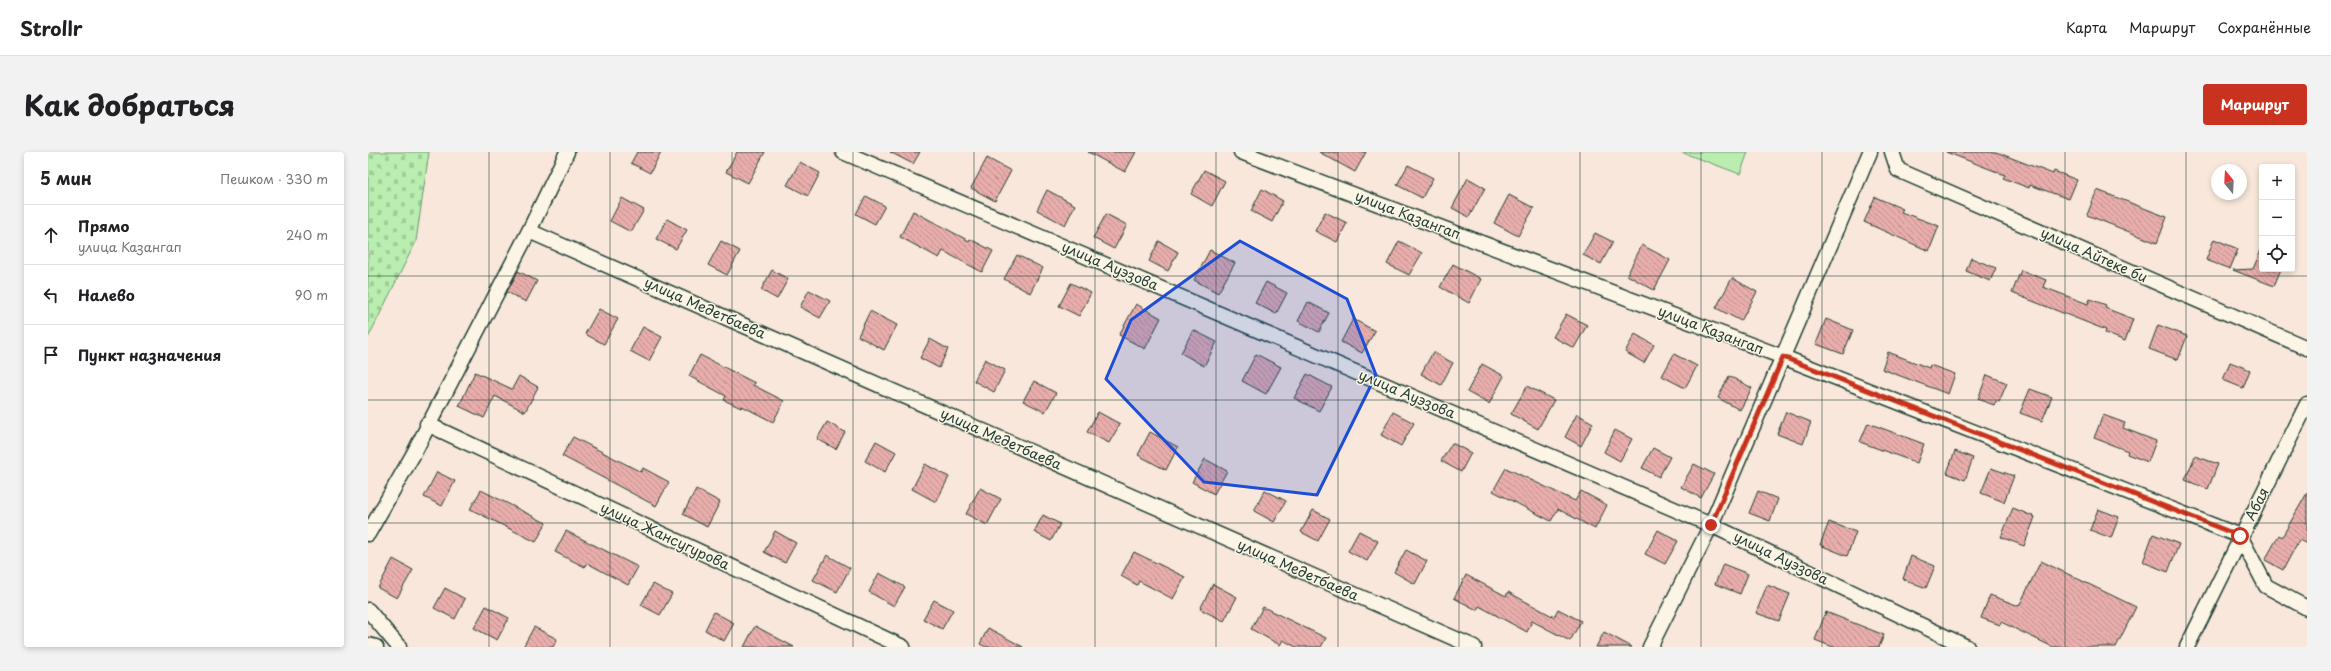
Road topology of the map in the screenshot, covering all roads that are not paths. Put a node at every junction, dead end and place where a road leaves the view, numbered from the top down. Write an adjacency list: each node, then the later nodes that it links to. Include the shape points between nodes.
1 (567, 152): 6 (street)
2 (843, 152): 12 (street, улица Ауэзова)
3 (1241, 152): 8 (street, улица Казангап)
4 (1870, 152): 8 (street)
5 (1892, 152): 7 (street, улица Айтеке би, via 1898,170)
6 (529, 231): 10 (street); 21 (street, улица Медетбаева)
7 (2307, 348)
8 (1783, 357): 12 (street); 14 (street, улица Казангап)
9 (2307, 404): 11 (street, Абая)
10 (428, 424): 13 (street); 20 (street, улица Жансугурова)
11 (2302, 425): 14 (street, Абая)
12 (1711, 525): 22 (street); 23 (street, улица Ауэзова)
13 (368, 534)
14 (2240, 536): 15 (street, via 2266,586); 24 (street, Абая)
15 (2307, 608)
16 (368, 610): 19 (street)
17 (368, 645): 18 (street)
18 (376, 647)
19 (399, 647)
20 (903, 647)
21 (1474, 647)
22 (1650, 647)
23 (1967, 647)
24 (2187, 647)

